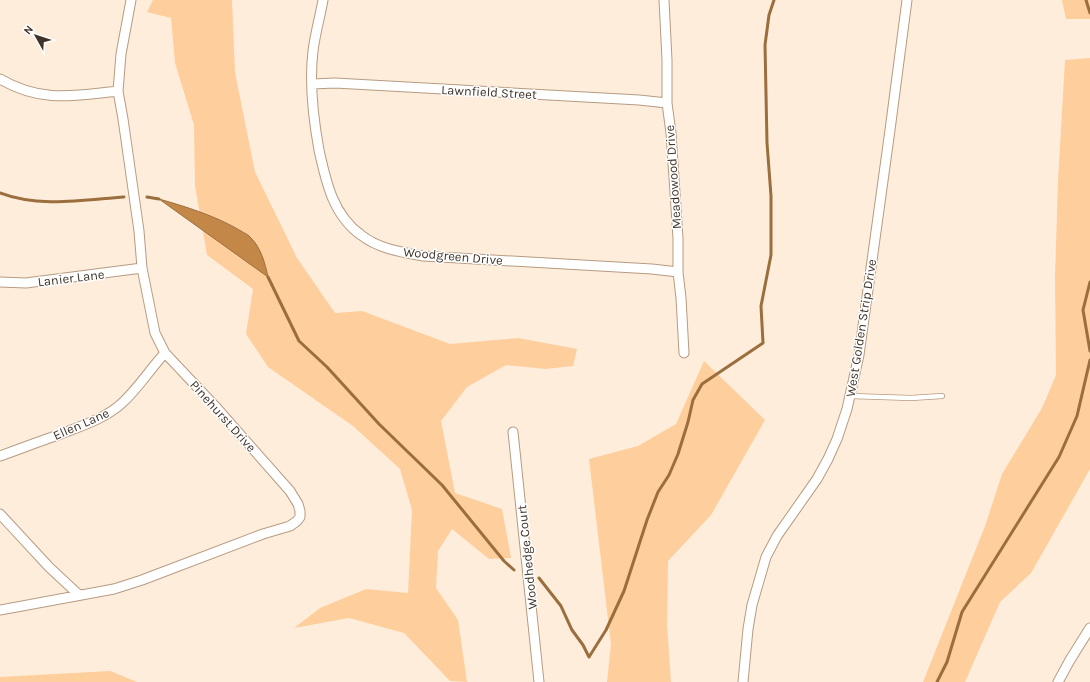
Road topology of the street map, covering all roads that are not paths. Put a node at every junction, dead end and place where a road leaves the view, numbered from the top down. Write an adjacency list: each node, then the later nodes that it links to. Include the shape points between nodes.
1 (130, 0): 7 (street, Pinehurst Drive)
2 (323, 0): 6 (street, Woodgreen Drive, via 313,51)
3 (664, 0): 8 (street, Meadowood Drive)
4 (907, 0): 14 (street, West Golden Strip Drive, via 859,355)
5 (0, 79): 7 (street, via 20,89 41,95 72,96)
6 (312, 84): 8 (street, Lawnfield Street); 10 (street, Woodgreen Drive, via 313,118 330,193 348,224 374,243 397,252 423,256)
7 (118, 91): 9 (street, Pinehurst Drive, via 124,119)
8 (667, 103): 10 (street, Meadowood Drive, via 672,133)
9 (142, 268): 11 (street, Lanier Lane, via 17,284); 12 (street, Pinehurst Drive, via 155,333)
10 (678, 272): 13 (street, Meadowood Drive)
11 (0, 282)
12 (165, 353): 17 (street, Ellen Lane, via 142,382 110,412 74,429); 19 (street, Pinehurst Drive, via 290,491 298,504 300,517 290,526 142,580 114,589)
13 (684, 353)
14 (850, 396): 15 (lane); 23 (street, West Golden Strip Drive, via 828,459 766,557 752,605)
15 (942, 396)
16 (513, 432): 22 (street, Woodhedge Court)
17 (0, 456)
18 (0, 514): 19 (street)
19 (79, 595): 20 (street, Pinehurst Drive)
20 (0, 610)
21 (1090, 628): 24 (street)
22 (539, 682)
23 (743, 682)
24 (1058, 682)

